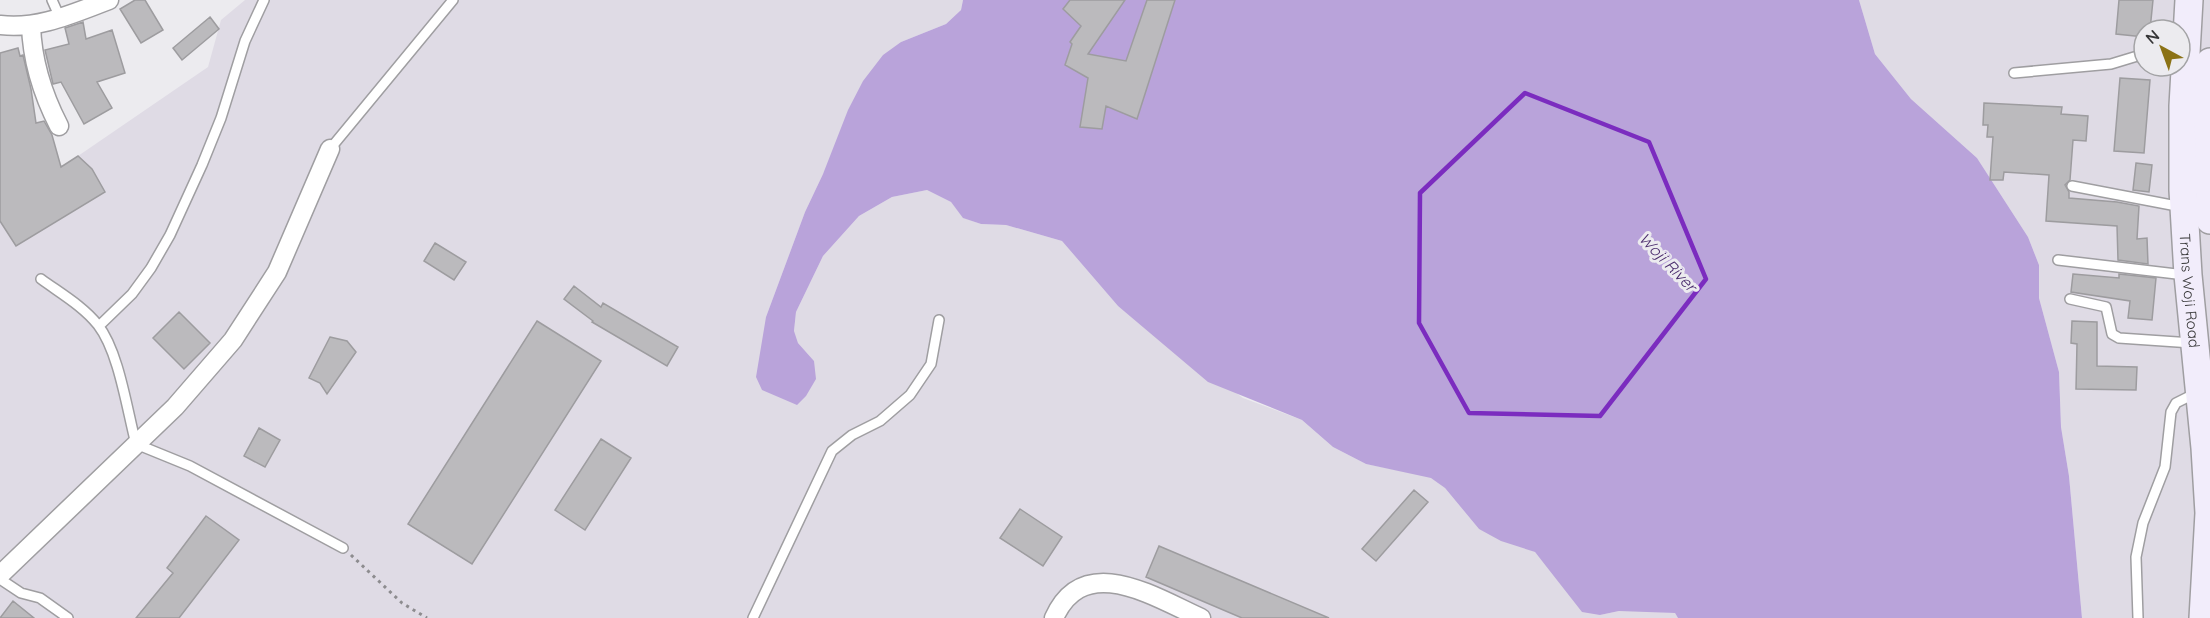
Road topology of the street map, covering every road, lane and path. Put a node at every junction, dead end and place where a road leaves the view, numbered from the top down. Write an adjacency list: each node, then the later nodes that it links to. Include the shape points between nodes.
1 (52, 0): 6 (lane)
2 (109, 0): 6 (street)
3 (264, 0): 24 (lane, via 245,40 221,118 170,235 132,294)
4 (453, 0): 15 (lane)
5 (2189, 0): 7 (main road, Trans Woji Road)
6 (60, 18): 9 (street)
7 (2186, 18)
8 (0, 25): 9 (street)
9 (31, 25): 14 (street, via 39,75)
10 (2132, 57): 12 (lane)
11 (2210, 62): 18 (main road, Trans Woji Road)
12 (2014, 73)
13 (2183, 78): 17 (main road, Trans Woji Road)
14 (59, 126)
15 (330, 149): 27 (street, via 277,272 258,304 207,372)
16 (2072, 186): 17 (lane)
17 (2184, 207): 20 (main road, Trans Woji Road)
18 (2210, 220)
19 (2058, 260): 20 (lane)
20 (2188, 275): 25 (main road, Trans Woji Road)
21 (41, 279): 24 (lane)
22 (2070, 299): 25 (lane, via 2106,307 2112,334 2119,338)
23 (939, 320): 33 (lane, via 932,364 910,395 880,422 852,435 832,451)
24 (99, 326): 27 (lane, via 118,369)
25 (2194, 344): 26 (main road, Trans Woji Road)
26 (2199, 391): 36 (lane, via 2176,403 2171,412 2165,467 2143,523 2136,557); 37 (main road, Trans Woji Road, via 2209,513)
27 (136, 444): 28 (lane, via 190,466); 29 (street)
28 (344, 548): 32 (path, via 402,603)
29 (0, 575)
30 (0, 579): 31 (lane, via 21,593 40,598)
31 (68, 618)
32 (427, 618)
33 (753, 618)
34 (1054, 618): 35 (street, via 1061,603 1079,588 1098,581 1128,586)
35 (1201, 618)
36 (2138, 618)
37 (2203, 618)

